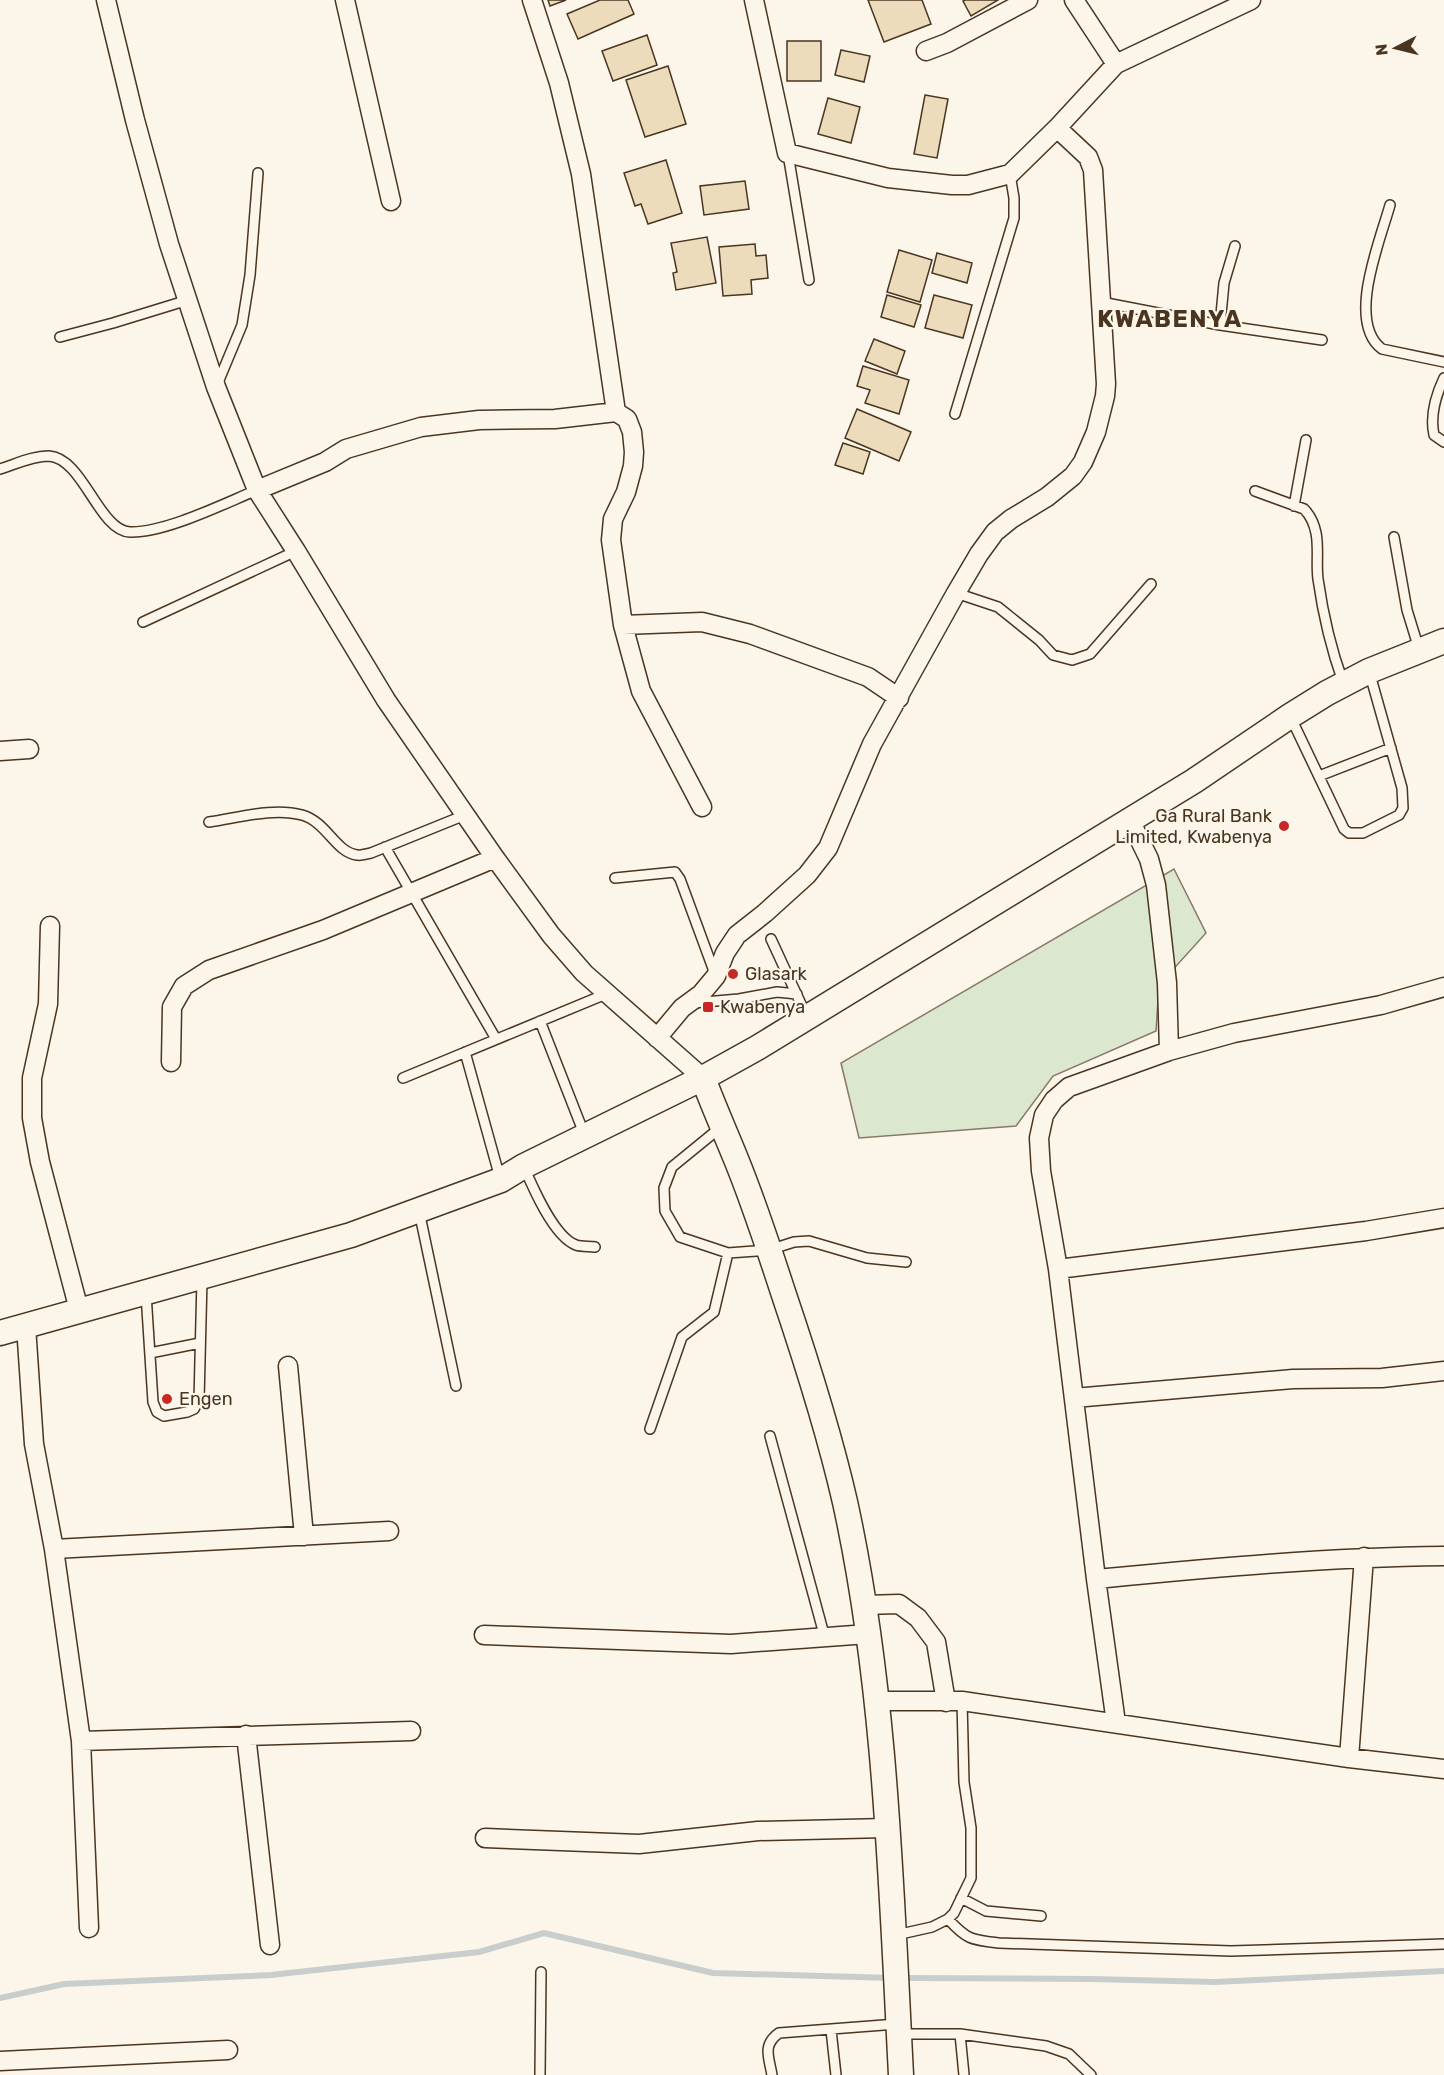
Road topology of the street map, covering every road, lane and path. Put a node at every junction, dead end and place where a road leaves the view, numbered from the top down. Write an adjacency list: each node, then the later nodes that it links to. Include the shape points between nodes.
1 (106, 0): 18 (street, via 135,120)
2 (345, 0): 14 (street)
3 (532, 0): 26 (street, via 559,83 581,174)
4 (754, 0): 11 (street)
5 (1029, 0): 8 (street)
6 (1074, 0): 9 (street)
7 (1251, 0): 9 (street)
8 (926, 51)
9 (1116, 64): 10 (street)
10 (1057, 128): 13 (street); 19 (street, via 1088,157 1093,170)
11 (788, 154): 13 (street, via 888,178 952,185); 17 (lane)
12 (258, 173): 25 (lane, via 242,325)
13 (1010, 174): 27 (lane, via 1014,218)
14 (391, 201)
15 (1390, 205): 23 (lane, via 1366,291 1365,314 1371,334 1382,349)
16 (1235, 246): 20 (lane, via 1224,283)
17 (809, 280)
18 (188, 300): 21 (lane); 25 (street)
19 (1101, 302): 20 (lane); 37 (street, via 1105,396 1083,462 1073,476 1047,497 995,532)
20 (1220, 325): 22 (lane)
21 (60, 337)
22 (1322, 340)
23 (1444, 362)
24 (1444, 378): 29 (lane, via 1432,425 1434,435)
25 (216, 387): 31 (street)
26 (616, 412): 31 (street, via 421,427 346,449 325,462); 39 (street, via 627,419 634,452 610,540)
27 (955, 414)
28 (1306, 440): 33 (lane)
29 (1444, 442)
30 (0, 469): 31 (lane, via 32,458 50,456 65,460 114,525 128,532 168,526)
31 (257, 490): 35 (street)
32 (1255, 491): 33 (lane)
33 (1294, 506): 43 (lane, via 1310,515 1315,528 1324,614)
34 (1394, 537): 41 (lane, via 1407,610)
35 (296, 551): 38 (lane); 51 (street, via 387,700)
36 (1151, 584): 37 (lane, via 1090,654 1072,660 1053,656 998,607)
37 (956, 593): 44 (street)
38 (143, 622)
39 (623, 625): 44 (street, via 702,622 750,634 868,677); 50 (street, via 641,691)
40 (1444, 641): 41 (main road)
41 (1420, 651): 42 (main road)
42 (1369, 671): 43 (main road); 46 (lane)
43 (1344, 684): 45 (main road)
44 (899, 698): 60 (street, via 872,744 828,848 807,875 737,935)
45 (1290, 716): 49 (lane); 52 (main road)
46 (1391, 748): 49 (lane); 49 (lane, via 1402,788 1402,812 1363,833 1344,829)
47 (29, 749): 48 (street)
48 (0, 752)
49 (1319, 776)
50 (702, 807)
51 (465, 815): 54 (lane); 55 (street)
52 (1130, 820): 65 (main road); 69 (street, via 1149,859 1156,885 1167,983)
53 (209, 822): 54 (lane, via 278,812 301,815 318,822 342,849 356,855)
54 (385, 847): 57 (lane)
55 (495, 858): 57 (street); 62 (street, via 551,935)
56 (615, 878): 60 (lane, via 675,872)
57 (410, 893): 68 (lane); 71 (street, via 323,930 209,970 184,986 172,1007)
58 (50, 926): 87 (street, via 48,1004 32,1078 32,1118)
59 (771, 939): 63 (lane)
60 (716, 976): 64 (street)
61 (1444, 987): 69 (street, via 1381,1005 1234,1033)
62 (606, 994): 66 (lane); 67 (street)
63 (797, 994): 64 (lane, via 777,992); 65 (lane)
64 (688, 1004): 67 (street)
65 (807, 1017): 73 (main road)
66 (540, 1021): 68 (lane); 75 (lane)
67 (657, 1038): 73 (street)
68 (496, 1039): 70 (lane)
69 (1169, 1051): 84 (street, via 1069,1087 1044,1115 1039,1137 1041,1172)
70 (465, 1052): 72 (lane); 77 (lane)
71 (171, 1062)
72 (403, 1078)
73 (703, 1078): 74 (main road); 75 (main road)
74 (721, 1127): 81 (main road); 82 (lane, via 672,1167 664,1188 665,1211 680,1237)
75 (585, 1136): 76 (main road)
76 (524, 1166): 77 (main road); 80 (lane, via 537,1198 559,1230 575,1245)
77 (501, 1180): 78 (main road)
78 (419, 1211): 85 (main road, via 351,1235); 94 (lane)
79 (1444, 1218): 84 (street)
80 (595, 1247)
81 (769, 1250): 82 (lane); 83 (lane, via 809,1241 867,1258); 104 (main road, via 829,1435)
82 (728, 1253): 96 (lane, via 714,1312 682,1337)
83 (906, 1263)
84 (1058, 1269): 95 (street)
85 (202, 1276): 86 (main road); 90 (lane)
86 (146, 1292): 87 (main road); 91 (lane)
87 (79, 1310): 88 (main road)
88 (26, 1326): 89 (main road); 100 (street, via 34,1444)
89 (0, 1333)
90 (200, 1343): 91 (lane); 91 (lane, via 199,1400 187,1412 164,1416 157,1412)
91 (150, 1353)
92 (288, 1366): 99 (street)
93 (1444, 1371): 95 (street, via 1382,1378 1293,1379)
94 (456, 1386)
95 (1074, 1398): 103 (street)
96 (650, 1429)
97 (770, 1436): 107 (lane)
98 (388, 1531): 99 (street)
99 (304, 1536): 100 (street)
100 (54, 1549): 113 (street)
101 (1444, 1556): 102 (street)
102 (1364, 1557): 103 (street); 114 (street)
103 (1096, 1579): 110 (street)
104 (864, 1605): 105 (main road); 109 (street, via 899,1604 918,1617 936,1641)
105 (868, 1634): 107 (street); 108 (main road)
106 (484, 1635): 107 (street, via 731,1644)
107 (825, 1638)
108 (877, 1701): 109 (street); 116 (main road)
109 (954, 1702): 110 (street); 118 (lane, via 971,1828 971,1878)
110 (1116, 1723): 114 (street)
111 (411, 1731): 112 (street)
112 (246, 1735): 113 (street); 124 (street)
113 (81, 1741): 121 (street)
114 (1349, 1758): 115 (street)
115 (1444, 1769)
116 (886, 1828): 117 (street, via 758,1831 639,1844); 122 (main road)
117 (485, 1838)
118 (961, 1898): 119 (lane, via 986,1911); 120 (lane)
119 (1041, 1916)
120 (948, 1919): 122 (lane); 123 (lane, via 970,1939 999,1943 1231,1951)
121 (89, 1928)
122 (895, 1943): 126 (main road)
123 (1444, 1944)
124 (270, 1945)
125 (542, 1972): 131 (lane)
126 (898, 2029): 127 (lane); 128 (lane); 134 (main road)
127 (831, 2030): 132 (lane, via 779,2033 771,2039 767,2048); 133 (lane)
128 (960, 2034): 135 (lane); 136 (lane, via 1046,2046 1069,2054)
129 (228, 2050): 130 (street)
130 (0, 2061)
131 (540, 2075)
132 (772, 2075)
133 (836, 2075)
134 (901, 2075)
135 (964, 2075)
136 (1091, 2075)

